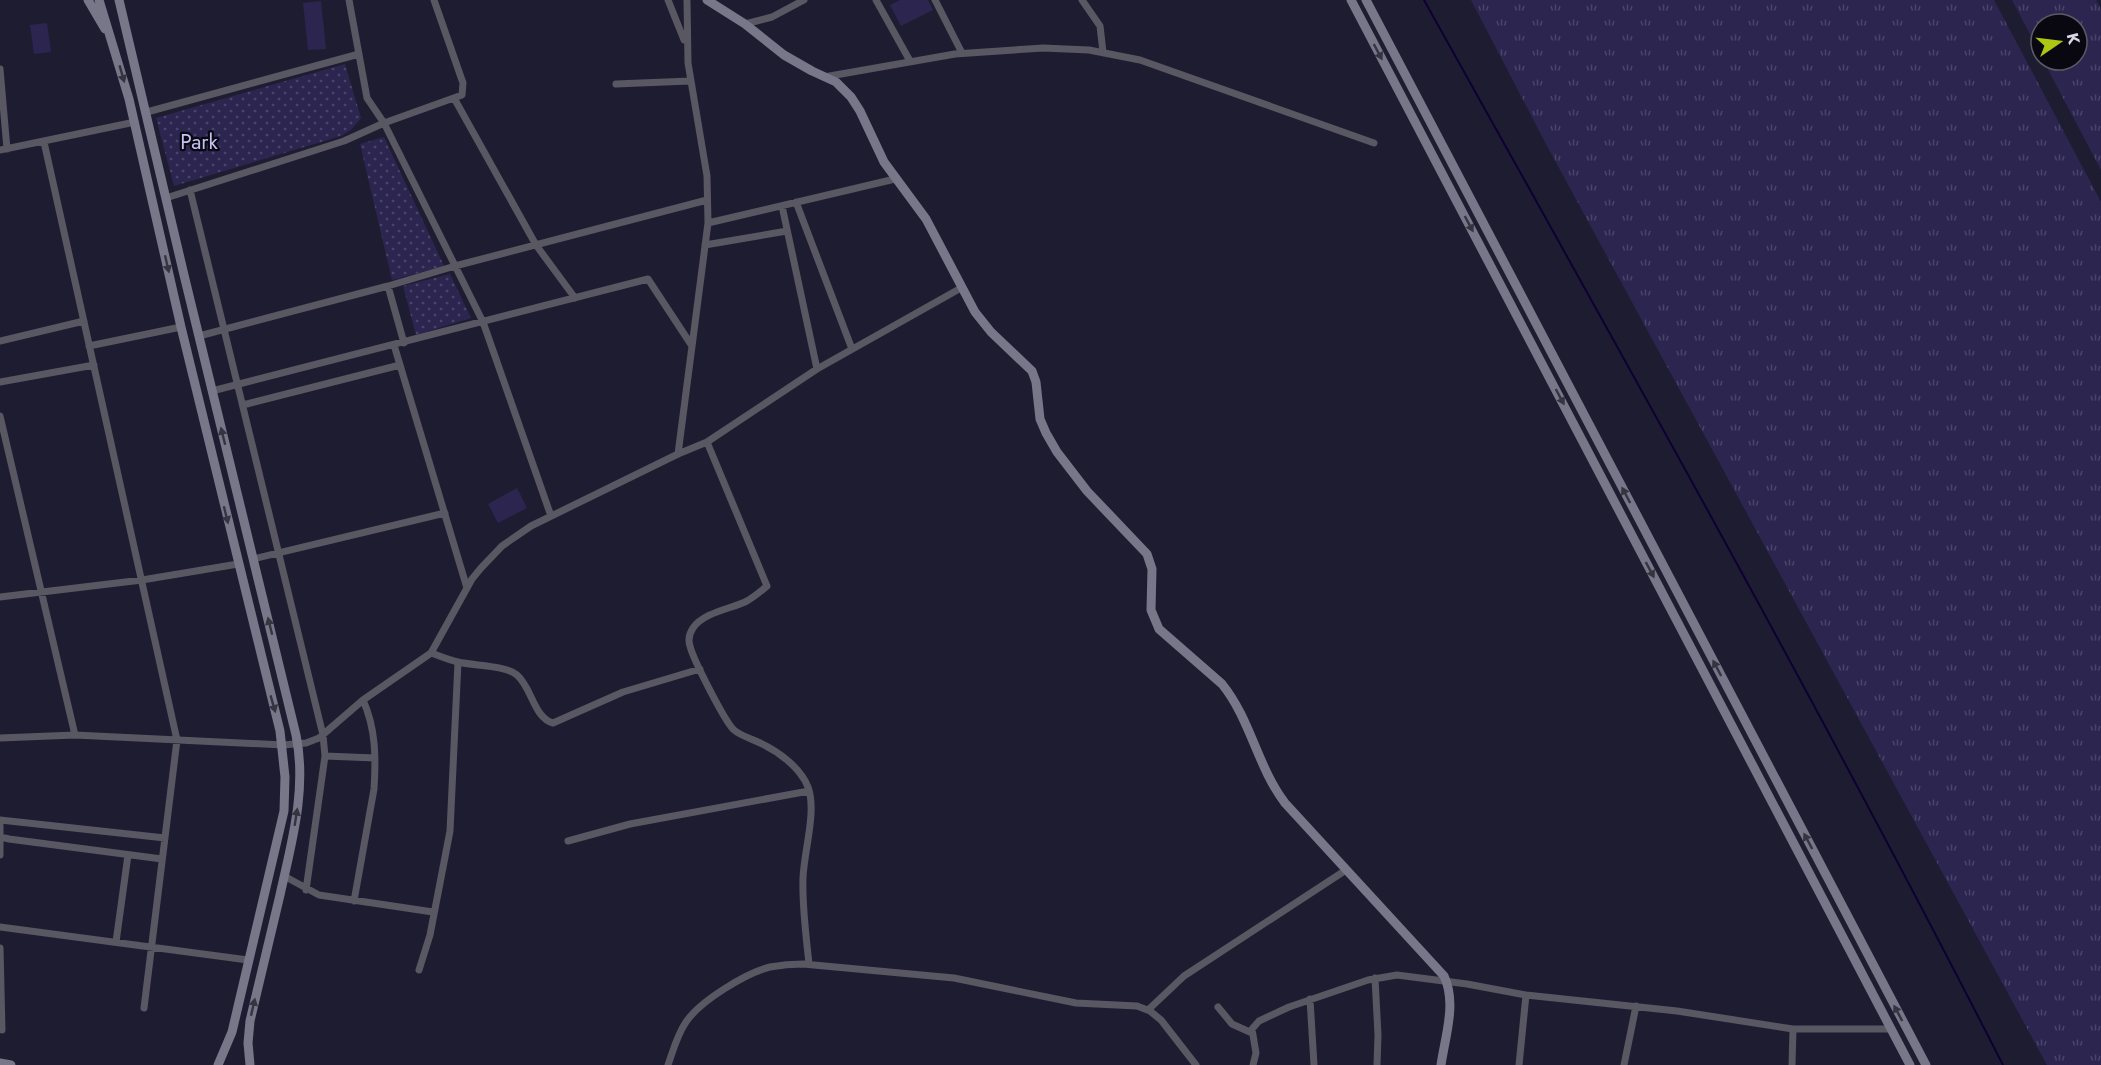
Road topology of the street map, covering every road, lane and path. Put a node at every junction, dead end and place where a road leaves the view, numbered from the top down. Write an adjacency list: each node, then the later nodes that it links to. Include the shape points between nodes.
1 (88, 0): 17 (street)
2 (99, 0): 17 (street)
3 (119, 0): 27 (street)
4 (349, 0): 20 (street)
5 (434, 0): 26 (street, via 463,83 462,95)
6 (668, 0): 16 (street)
7 (687, 0): 16 (street)
8 (707, 0): 15 (street)
9 (804, 0): 15 (street, via 772,17)
10 (876, 0): 21 (street)
11 (935, 0): 19 (street)
12 (1082, 0): 18 (street, via 1098,22)
13 (1351, 0): 119 (street, one-way to 119)
14 (1366, 0): 135 (street, one-way to 14)
15 (745, 24): 23 (street, via 784,55)
16 (686, 45): 24 (street)
17 (115, 50): 28 (street, one-way to 28)
18 (1103, 52): 19 (street, via 1057,48); 31 (street, via 1140,60)
19 (962, 53): 21 (street)
20 (359, 54): 27 (street); 29 (street, via 367,98)
21 (910, 61): 23 (street)
22 (0, 69): 32 (street)
23 (824, 77): 33 (street, via 841,87 856,104 876,148)
24 (690, 81): 25 (street); 36 (street, via 707,176)
25 (616, 84)
26 (454, 98): 29 (street); 41 (street)
27 (147, 112): 35 (street)
28 (135, 122): 30 (street); 49 (street, one-way to 49)
29 (384, 123): 34 (street, via 344,141); 43 (street)
30 (44, 142): 32 (street); 47 (street)
31 (1374, 143)
32 (3, 149)
33 (896, 179): 37 (street); 45 (street, via 926,219)
34 (190, 190): 35 (street); 50 (street)
35 (166, 198): 51 (street)
36 (707, 200): 39 (street); 41 (street)
37 (796, 202): 38 (street); 57 (street)
38 (782, 206): 39 (street); 40 (street)
39 (708, 223): 42 (street)
40 (787, 231): 42 (street); 60 (street)
41 (536, 244): 43 (street); 46 (street)
42 (705, 245): 56 (street)
43 (455, 266): 44 (street); 48 (street)
44 (388, 286): 50 (street); 53 (street)
45 (961, 288): 57 (street); 97 (street, via 982,322 1032,371 1042,426 1061,458 1086,491 1147,554 1152,569 1151,610 1159,629 1230,694 1276,792)
46 (575, 298): 48 (street); 56 (street, via 648,279)
47 (84, 321): 52 (street); 55 (street)
48 (483, 322): 53 (street); 69 (street)
49 (181, 327): 55 (street); 72 (street, one-way to 72)
50 (224, 329): 51 (street); 62 (street)
51 (199, 336): 63 (street)
52 (0, 341)
53 (404, 343): 54 (street)
54 (394, 345): 59 (street); 62 (street)
55 (89, 346): 58 (street)
56 (692, 346): 67 (street)
57 (852, 349): 60 (street)
58 (94, 364): 61 (street); 73 (street)
59 (400, 365): 64 (street); 68 (street)
60 (817, 369): 66 (street)
61 (0, 382)
62 (238, 385): 63 (street); 64 (street)
63 (212, 391): 71 (street, one-way to 63)
64 (243, 405): 70 (street)
65 (0, 416): 75 (street)
66 (707, 442): 67 (street); 79 (street, via 767,586 748,600 693,627 689,643)
67 (678, 454): 69 (street)
68 (445, 513): 70 (street); 74 (street)
69 (551, 516): 74 (street, via 501,546)
70 (279, 554): 71 (street); 82 (street)
71 (253, 560): 85 (street, one-way to 71)
72 (238, 564): 73 (street); 86 (street, one-way to 86)
73 (142, 580): 75 (street); 84 (street)
74 (468, 588): 77 (street)
75 (40, 592): 76 (street); 81 (street)
76 (0, 597)
77 (431, 653): 78 (street); 80 (street)
78 (458, 662): 79 (street, via 515,673 542,716 553,723 623,692); 101 (street, via 450,831)
79 (700, 669): 89 (street, via 729,725 783,758 802,777)
80 (363, 700): 82 (street); 88 (street, via 372,726)
81 (75, 735): 83 (street); 84 (street)
82 (323, 735): 85 (street); 87 (street)
83 (0, 738)
84 (177, 740): 86 (street); 92 (street)
85 (298, 744): 86 (street); 98 (street, one-way to 85, via 300,790)
86 (283, 745): 106 (street, via 284,811)
87 (325, 756): 88 (street); 99 (street)
88 (375, 758): 100 (street, via 374,789)
89 (809, 791): 93 (street, via 630,824); 107 (street, via 811,806 802,891)
90 (0, 821): 91 (street); 92 (street)
91 (0, 837): 94 (street); 95 (street)
92 (165, 838): 96 (street)
93 (568, 841)
94 (0, 855)
95 (128, 855): 96 (street); 103 (street)
96 (162, 860): 104 (street)
97 (1346, 870): 110 (street); 116 (street, via 1184,976)
98 (284, 876): 99 (street); 124 (street, one-way to 98, via 250,1021)
99 (306, 890): 100 (street)
100 (354, 901): 101 (street)
101 (433, 912): 108 (street)
102 (0, 927): 103 (street)
103 (116, 942): 104 (street)
104 (151, 946): 106 (street); 115 (street)
105 (0, 948): 117 (street)
106 (248, 960): 123 (street, via 232,1032)
107 (809, 964): 116 (street, via 954,978 1076,1003 1131,1005); 125 (street, via 761,970 705,1002 680,1031)
108 (419, 970)
109 (1375, 978): 110 (street, via 1397,975); 112 (street); 129 (street)
110 (1447, 982): 111 (street); 130 (street, via 1450,1001)
111 (1526, 995): 113 (street); 131 (street)
112 (1310, 999): 120 (street, via 1259,1021); 128 (street)
113 (1636, 1006): 118 (street); 132 (street)
114 (1218, 1007): 120 (street, via 1232,1024)
115 (144, 1008)
116 (1148, 1010): 126 (street, via 1161,1020)
117 (2, 1029)
118 (1793, 1029): 119 (street); 133 (street)
119 (1891, 1029): 134 (street)
120 (1252, 1033): 127 (street, via 1256,1053)
121 (0, 1064): 122 (street)
122 (10, 1065)
123 (218, 1065)
124 (250, 1065)
125 (668, 1065)
126 (1196, 1065)
127 (1252, 1065)
128 (1314, 1065)
129 (1377, 1065)
130 (1441, 1065)
131 (1519, 1065)
132 (1624, 1065)
133 (1792, 1065)
134 (1910, 1065)
135 (1926, 1065)

